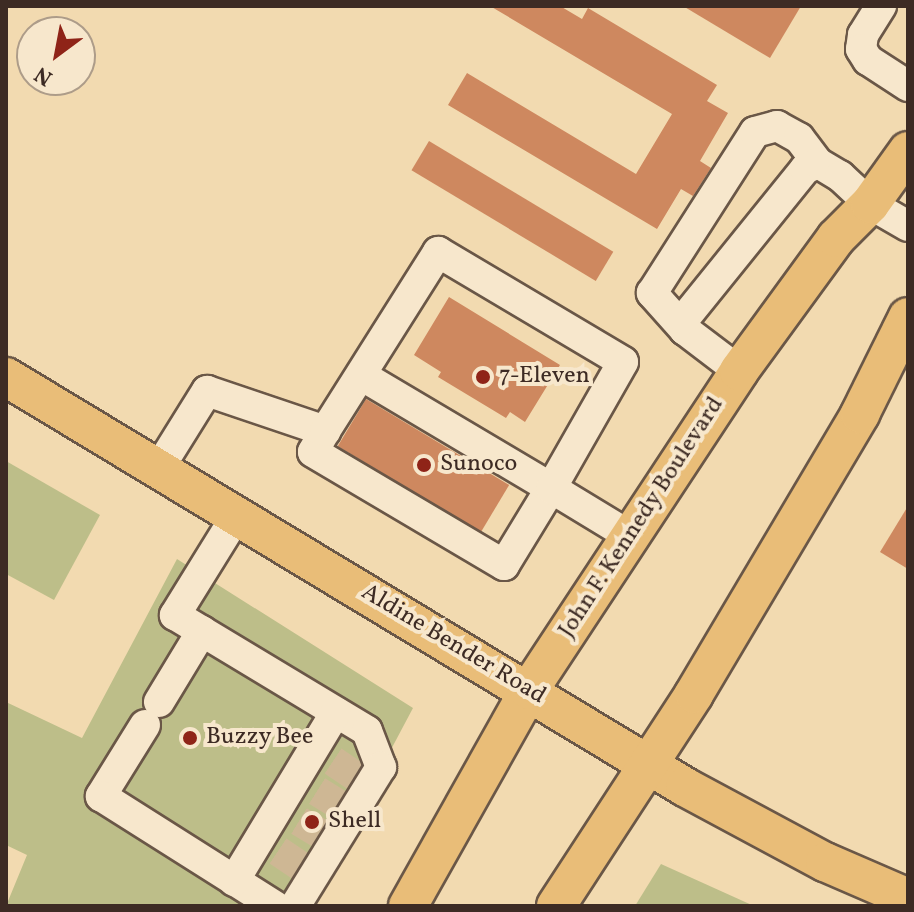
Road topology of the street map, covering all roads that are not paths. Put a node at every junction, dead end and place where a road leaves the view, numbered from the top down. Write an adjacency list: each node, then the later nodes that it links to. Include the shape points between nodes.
1 (881, 6): 2 (lane, via 863,35 861,49 868,60)
2 (908, 86)
3 (908, 151): 5 (main road, John F. Kennedy Boulevard)
4 (818, 163): 5 (lane); 8 (lane, via 805,169 684,319); 8 (lane, via 799,138 777,126 755,132 652,293)
5 (870, 204): 6 (lane); 9 (main road, John F. Kennedy Boulevard, via 836,238)
6 (908, 226)
7 (908, 317): 20 (main road, via 852,427)
8 (685, 330): 9 (lane)
9 (739, 371): 16 (main road, John F. Kennedy Boulevard)
10 (361, 375): 12 (lane); 14 (lane); 14 (lane, via 438,252 584,338 623,362)
11 (6, 377): 13 (main road, Aldine Bender Road)
12 (325, 431): 13 (lane, via 207,391); 14 (lane, via 313,452 504,565)
13 (159, 468): 15 (main road, Aldine Bender Road)
14 (551, 488): 16 (lane)
15 (237, 515): 17 (lane, via 175,615); 18 (main road, Aldine Bender Road)
16 (630, 536): 18 (main road, John F. Kennedy Boulevard)
17 (202, 631): 19 (lane); 25 (lane, via 101,796)
18 (529, 690): 20 (main road, Aldine Bender Road); 29 (main road, John F. Kennedy Boulevard)
19 (336, 712): 21 (lane); 21 (lane, via 367,731 381,767)
20 (647, 763): 26 (main road, Aldine Bender Road, via 825,862); 30 (main road)
21 (344, 768): 22 (lane); 22 (lane)
22 (327, 797): 23 (lane); 23 (lane)
23 (309, 827): 24 (lane); 24 (lane)
24 (288, 858): 25 (lane); 28 (lane)
25 (234, 881): 27 (lane)
26 (908, 898)
27 (275, 906)
28 (295, 906)
29 (408, 906)
30 (556, 906)

